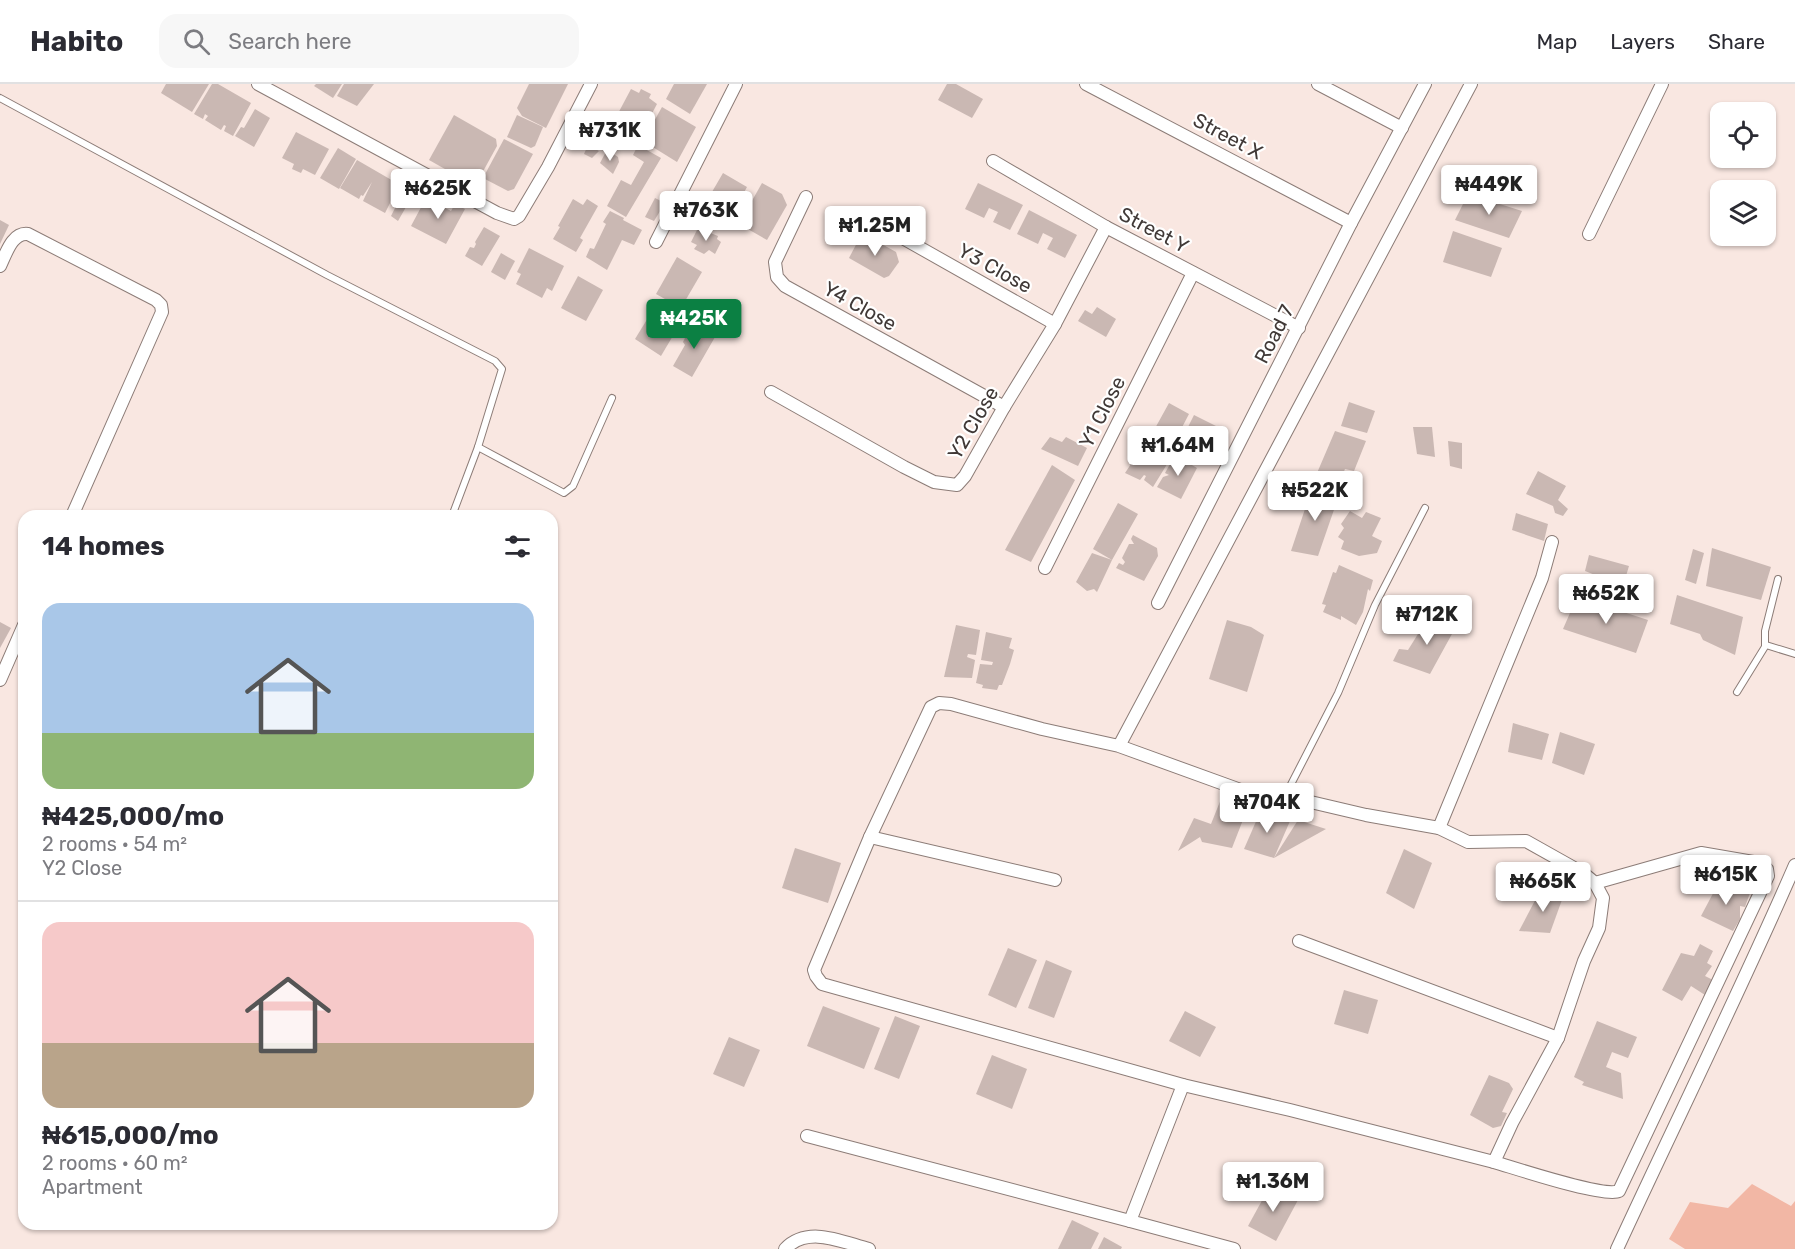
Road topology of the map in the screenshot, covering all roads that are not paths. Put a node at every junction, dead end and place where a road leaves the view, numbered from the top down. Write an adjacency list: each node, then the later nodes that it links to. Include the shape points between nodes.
1 (258, 84): 2 (street, via 511,219 519,216)
2 (591, 84)
3 (736, 84): 17 (street)
4 (1086, 84): 13 (street, Street X)
5 (1318, 84): 10 (street)
6 (1425, 84): 10 (street, Road 7)
7 (1471, 84): 38 (street)
8 (1662, 84): 16 (street)
9 (0, 98): 25 (lane, via 495,361 502,369)
10 (1402, 128): 13 (street, Road 7)
11 (993, 161): 14 (street, Street Y)
12 (806, 197): 24 (street, Y4 Close, via 775,262 777,277 785,286)
13 (1351, 223): 21 (street, Road 7)
14 (1106, 227): 19 (street, Street Y); 20 (street, Y2 Close)
15 (885, 228): 20 (street, Y3 Close)
16 (1589, 234)
17 (656, 242)
18 (0, 266): 27 (street, via 16,236 28,234 156,300 162,312)
19 (1193, 273): 21 (street, Street Y); 30 (street, Y1 Close)
20 (1055, 324): 24 (street, Y2 Close)
21 (1299, 328): 32 (street, Road 7)
22 (771, 392): 24 (street, Y2 Close, via 904,467 947,485 957,485 965,476)
23 (612, 398): 25 (lane, via 573,486 564,493)
24 (1004, 407)
25 (477, 447): 28 (lane)
26 (1425, 508): 39 (lane)
27 (75, 510)
28 (454, 510)
29 (1552, 542): 40 (street, via 1542,578)
30 (1045, 568)
31 (1778, 579): 34 (lane)
32 (1158, 603)
33 (18, 639): 36 (street)
34 (1765, 646): 35 (lane); 37 (lane)
35 (1795, 654)
36 (0, 680)
37 (1737, 692)
38 (1119, 747): 39 (street, via 1245,792); 41 (street, via 939,703 931,707 923,720)
39 (1285, 796): 40 (street)
40 (1438, 828): 44 (street, via 1468,842 1526,841)
41 (870, 837): 43 (street); 47 (street, via 814,970 822,984)
42 (1795, 865): 54 (street)
43 (1055, 880)
44 (1595, 883): 46 (street, via 1603,898 1599,928); 49 (street, via 1701,853 1759,863 1767,868 1768,876 1619,1191 1593,1190)
45 (1299, 941): 46 (street)
46 (1558, 1038): 49 (street)
47 (1183, 1085): 49 (street); 50 (street)
48 (807, 1136): 50 (street)
49 (1494, 1162)
50 (1130, 1221): 53 (street)
51 (785, 1249): 52 (street, via 793,1241 816,1235)
52 (869, 1249)
53 (1234, 1249)
54 (1617, 1249)

